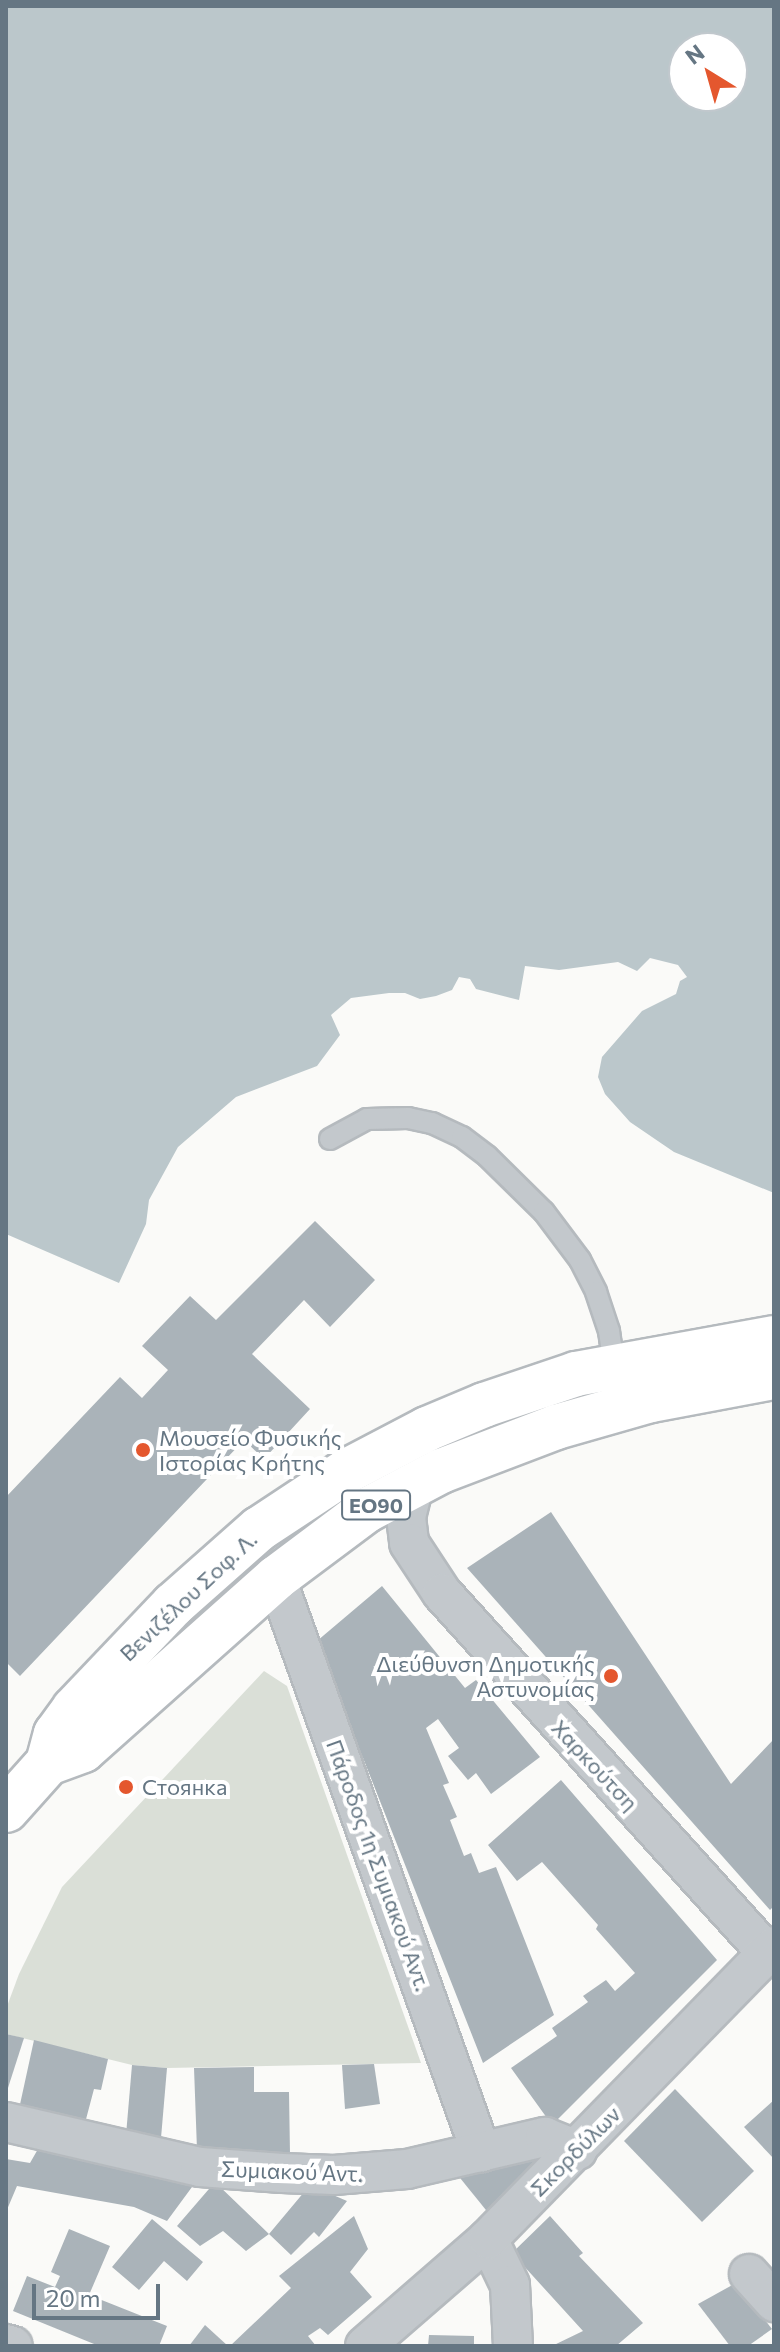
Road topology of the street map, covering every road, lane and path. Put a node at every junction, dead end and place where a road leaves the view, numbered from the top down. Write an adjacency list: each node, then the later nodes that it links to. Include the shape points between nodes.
1 (330, 1139): 3 (lane, via 367,1119 408,1118 462,1137 487,1156 544,1212 580,1260 609,1331)
2 (774, 1338): 3 (main road, Βενιζέλου Σοφ. Λ. / ΕΟ90)
3 (614, 1366): 7 (main road, Βενιζέλου Σοφ. Λ. / ΕΟ90, via 535,1387 441,1423 376,1454 291,1507 202,1577 105,1674 56,1734)
4 (774, 1377): 5 (main road, Βενιζέλου Σοφ. Λ. / ΕΟ90, via 606,1411 503,1445)
5 (414, 1485): 6 (main road, Βενιζέλου Σοφ. Λ. / ΕΟ90, via 367,1510); 9 (street, Χαρκούτση, via 406,1517 409,1543 442,1593)
6 (276, 1578): 7 (main road, Βενιζέλου Σοφ. Λ. / ΕΟ90, via 98,1739); 12 (street, Πάροδος 1η Συμιακού Αντ.)
7 (48, 1763): 8 (main road, Βενιζέλου Σοφ. Λ. / ΕΟ90)
8 (6, 1810)
9 (771, 1949): 11 (street, Σκορδύλων)
10 (6, 2122): 12 (street, Συμιακού Αντ., via 200,2167 282,2173 375,2173)
11 (577, 2150): 12 (street, Συμιακού Αντ., via 545,2137); 13 (street, Σκορδύλων)
12 (481, 2152)
13 (488, 2239): 18 (street, Σκορδύλων); 19 (street, via 510,2285)
14 (749, 2274): 15 (street)
15 (774, 2302)
16 (6, 2344): 17 (street)
17 (13, 2346)
18 (365, 2346)
19 (513, 2346)

